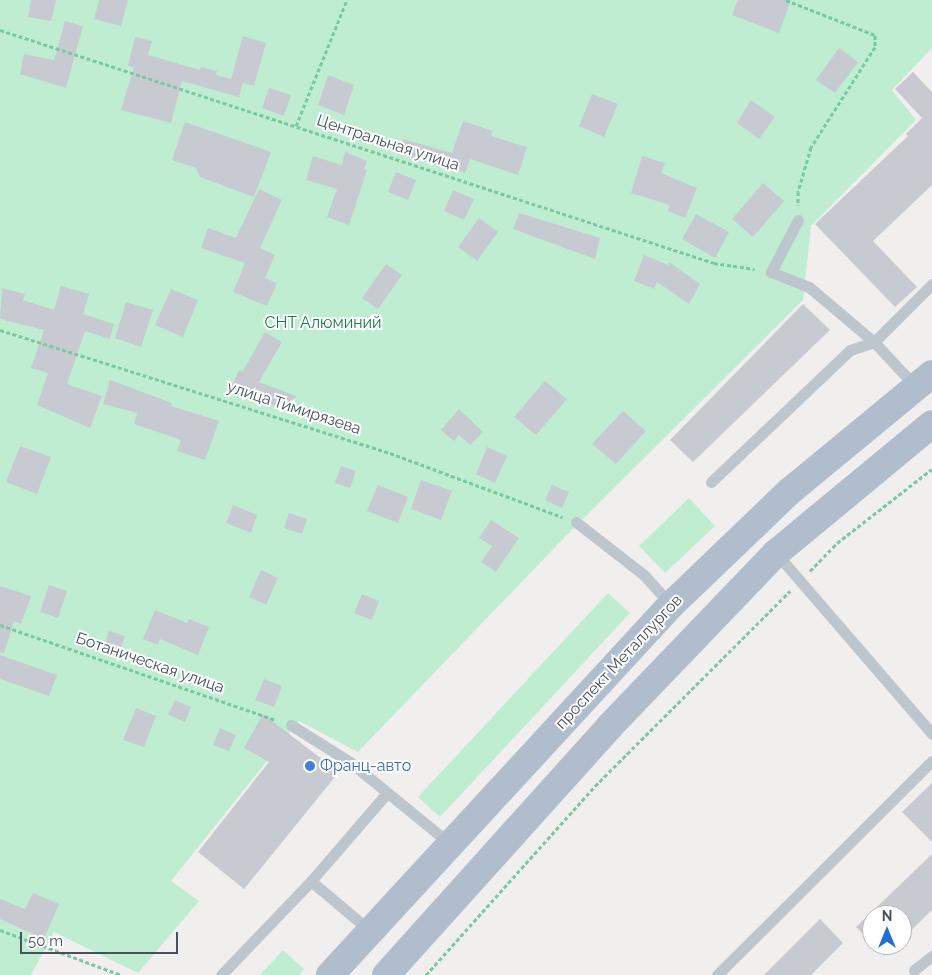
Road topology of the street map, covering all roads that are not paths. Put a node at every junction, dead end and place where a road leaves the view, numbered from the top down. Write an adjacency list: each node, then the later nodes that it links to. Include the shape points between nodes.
1 (798, 220): 3 (lane, via 771,272 809,287)
2 (932, 284): 3 (lane)
3 (874, 342): 4 (lane); 6 (lane, via 850,350)
4 (924, 381): 9 (main road, проспект Металлургов, via 790,491)
5 (932, 424): 8 (main road)
6 (711, 482)
7 (576, 522): 9 (lane, via 644,575)
8 (776, 553): 11 (lane); 18 (main road, via 610,726)
9 (671, 605): 14 (main road, проспект Металлургов)
10 (291, 725): 13 (lane, via 350,762)
11 (931, 731)
12 (932, 761): 22 (lane)
13 (386, 794): 14 (lane); 15 (lane)
14 (449, 843): 16 (main road, проспект Металлургов)
15 (311, 881): 16 (lane); 20 (lane)
16 (369, 930): 21 (main road, проспект Металлургов)
17 (932, 956): 19 (lane)
18 (397, 968)
19 (914, 970)
20 (221, 975)
21 (330, 975)
22 (717, 975)

